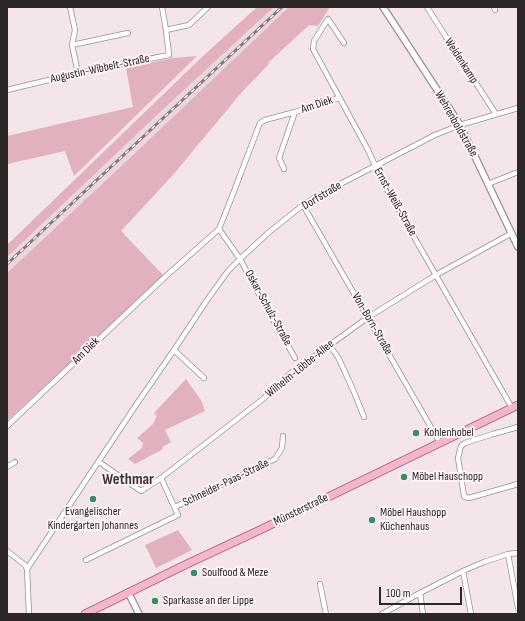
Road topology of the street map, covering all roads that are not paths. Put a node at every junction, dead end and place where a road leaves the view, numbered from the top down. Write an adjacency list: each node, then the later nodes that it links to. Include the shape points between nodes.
1 (70, 7): 9 (street, via 75,30)
2 (162, 7): 6 (street, Augustin-Wibbelt-Straße)
3 (208, 7): 6 (street, via 189,25)
4 (383, 7): 16 (street, Wehrenboldstraße)
5 (427, 7): 15 (street, Weidenkamp)
6 (166, 30): 10 (street, Augustin-Wibbelt-Straße, via 169,55)
7 (128, 33): 9 (street)
8 (344, 43): 12 (street, Ernst-Weiß-Straße, via 328,19 314,41 313,49)
9 (72, 45): 10 (street)
10 (78, 74): 11 (street, Augustin-Wibbelt-Straße)
11 (7, 90)
12 (339, 98): 14 (street, Am Diek); 17 (street, Ernst-Weiß-Straße)
13 (518, 108): 15 (street, Dorfstraße)
14 (295, 112): 18 (street, Am Diek, via 279,158); 22 (street, Am Diek, via 260,123)
15 (496, 114): 16 (street, Dorfstraße)
16 (460, 125): 17 (street, Dorfstraße, via 435,135); 20 (street, Wehrenboldstraße)
17 (375, 167): 21 (street, Dorfstraße); 26 (street, Ernst-Weiß-Straße)
18 (284, 169)
19 (518, 172): 20 (street)
20 (488, 184): 23 (street, Wehrenboldstraße)
21 (303, 205): 25 (street, Dorfstraße); 27 (street, Von-Born-Straße)
22 (219, 229): 25 (street, Oskar-Schulz-Straße); 34 (street, Am Diek)
23 (512, 233): 24 (street, Wehrenboldstraße); 26 (street, Wilhelm-Löbbe-Allee)
24 (518, 247)
25 (240, 259): 29 (street, Dorfstraße, via 228,271); 30 (street, Oskar-Schulz-Straße)
26 (436, 275): 27 (street, Wilhelm-Löbbe-Allee); 32 (street, Ernst-Weiß-Straße)
27 (368, 318): 28 (street, Wilhelm-Löbbe-Allee); 37 (street, Von-Born-Straße)
28 (329, 345): 33 (street, via 346,372); 41 (street, Wilhelm-Löbbe-Allee)
29 (174, 350): 31 (street); 39 (street, Dorfstraße)
30 (295, 358)
31 (204, 378)
32 (515, 407): 37 (main road, Münsterstraße)
33 (364, 417)
34 (7, 426)
35 (518, 427): 42 (street, via 465,443 461,446 458,458 465,497)
36 (283, 436): 43 (street, Schneider-Paas-Straße, via 282,448 275,459)
37 (440, 443): 51 (main road, Münsterstraße)
38 (15, 462): 40 (street)
39 (99, 462): 41 (street, Wilhelm-Löbbe-Allee, via 141,491); 48 (street, Dorfstraße)
40 (7, 467)
41 (161, 478): 43 (street, Schneider-Paas-Straße)
42 (518, 484)
43 (175, 507): 47 (street, Schneider-Paas-Straße, via 178,515)
44 (7, 551): 48 (street)
45 (518, 553): 46 (street)
46 (508, 554): 49 (street); 53 (street)
47 (86, 560)
48 (27, 569): 54 (street)
49 (463, 571): 52 (street); 60 (street)
50 (320, 584): 57 (street)
51 (128, 592): 55 (main road, Münsterstraße); 56 (street)
52 (420, 593): 58 (street); 59 (street)
53 (518, 608)
54 (29, 614)
55 (85, 614)
56 (139, 614)
57 (326, 614)
58 (382, 614)
59 (423, 614)
60 (471, 614)

